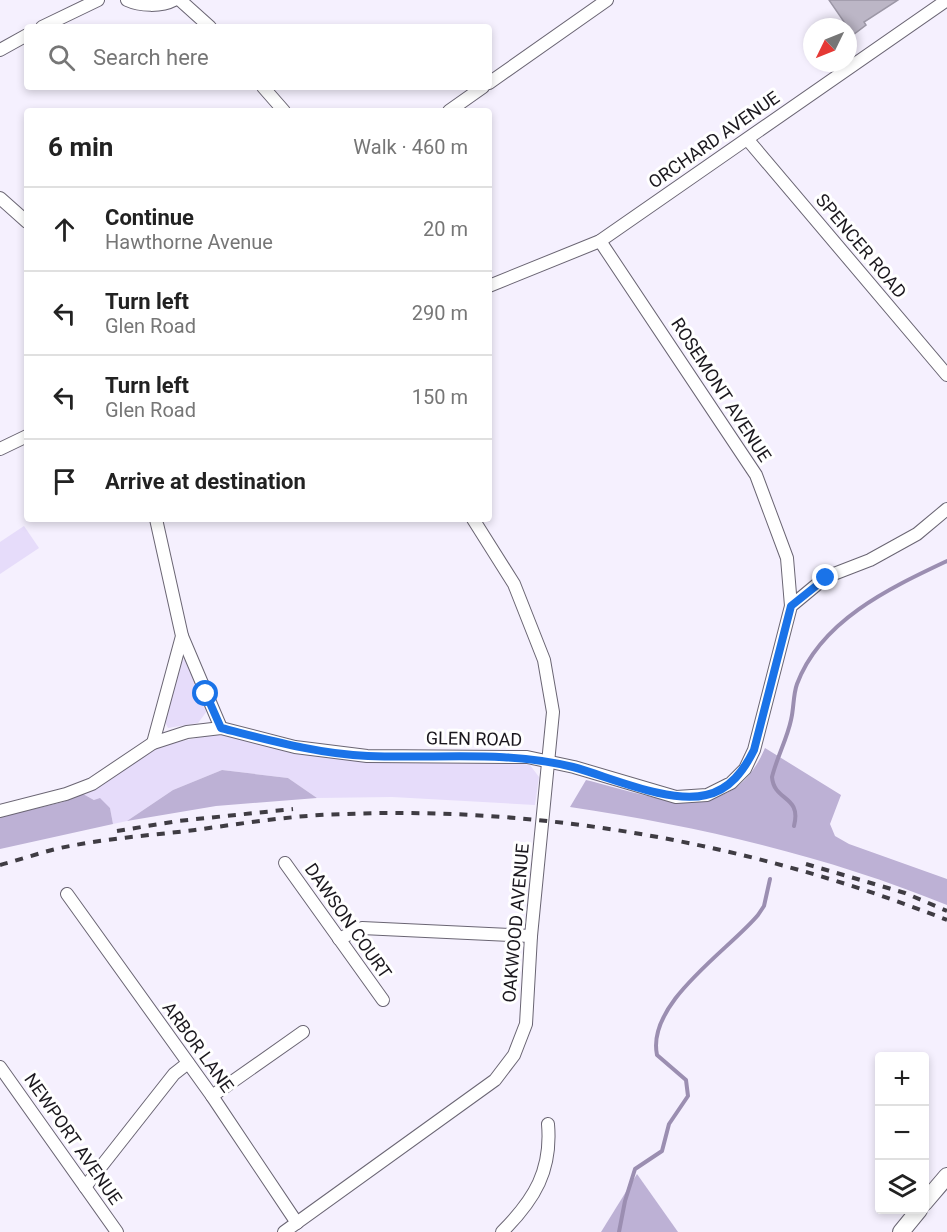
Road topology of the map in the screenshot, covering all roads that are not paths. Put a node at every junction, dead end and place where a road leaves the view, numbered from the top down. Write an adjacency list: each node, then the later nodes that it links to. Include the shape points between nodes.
1 (98, 0): 7 (street)
2 (127, 0): 3 (street, via 135,4)
3 (174, 0)
4 (180, 0): 8 (street)
5 (607, 0): 11 (street)
6 (947, 0): 16 (street, ORCHARD AVENUE)
7 (48, 24)
8 (207, 24)
9 (24, 37): 10 (street)
10 (0, 50)
11 (492, 81)
12 (266, 90): 14 (street)
13 (479, 90): 15 (street)
14 (281, 108)
15 (453, 108)
16 (748, 140): 19 (street, ORCHARD AVENUE); 21 (street, SPENCER ROAD)
17 (0, 198): 18 (street)
18 (24, 219)
19 (600, 241): 20 (street, ORCHARD AVENUE); 27 (street, ROSEMONT AVENUE, via 756,475 787,558)
20 (492, 285)
21 (947, 375)
22 (24, 437): 23 (street)
23 (0, 449)
24 (947, 509): 27 (street, via 917,534 826,578)
25 (157, 522): 28 (street)
26 (475, 522): 31 (street, OAKWOOD AVENUE, via 514,584 544,660 553,712)
27 (791, 606): 31 (street, GLEN ROAD, via 754,750 745,769 732,783 707,795 676,796)
28 (183, 636): 29 (street); 30 (street)
29 (221, 728): 30 (street, GLEN ROAD, via 187,732); 31 (street, GLEN ROAD, via 295,747 367,756 527,757)
30 (153, 743): 32 (street, GLEN ROAD, via 92,784)
31 (548, 761): 35 (street, OAKWOOD AVENUE)
32 (0, 811)
33 (285, 863): 36 (street, DAWSON COURT)
34 (67, 894): 39 (street, ARBOR LANE)
35 (531, 936): 36 (street, via 362,928); 47 (street, OAKWOOD AVENUE, via 526,1024 514,1055 495,1080)
36 (339, 939): 37 (street, DAWSON COURT)
37 (382, 1000)
38 (303, 1032): 41 (street)
39 (188, 1063): 41 (street, ARBOR LANE); 44 (street, via 174,1074)
40 (0, 1067): 44 (street, NEWPORT AVENUE)
41 (212, 1096): 47 (street, ARBOR LANE)
42 (548, 1124): 50 (street, via 547,1168)
43 (947, 1176): 45 (main road)
44 (85, 1187): 48 (street, NEWPORT AVENUE)
45 (929, 1197)
46 (915, 1214): 51 (main road)
47 (297, 1223): 49 (street, OAKWOOD AVENUE)
48 (117, 1232)
49 (284, 1232)
50 (502, 1232)
51 (901, 1232)

